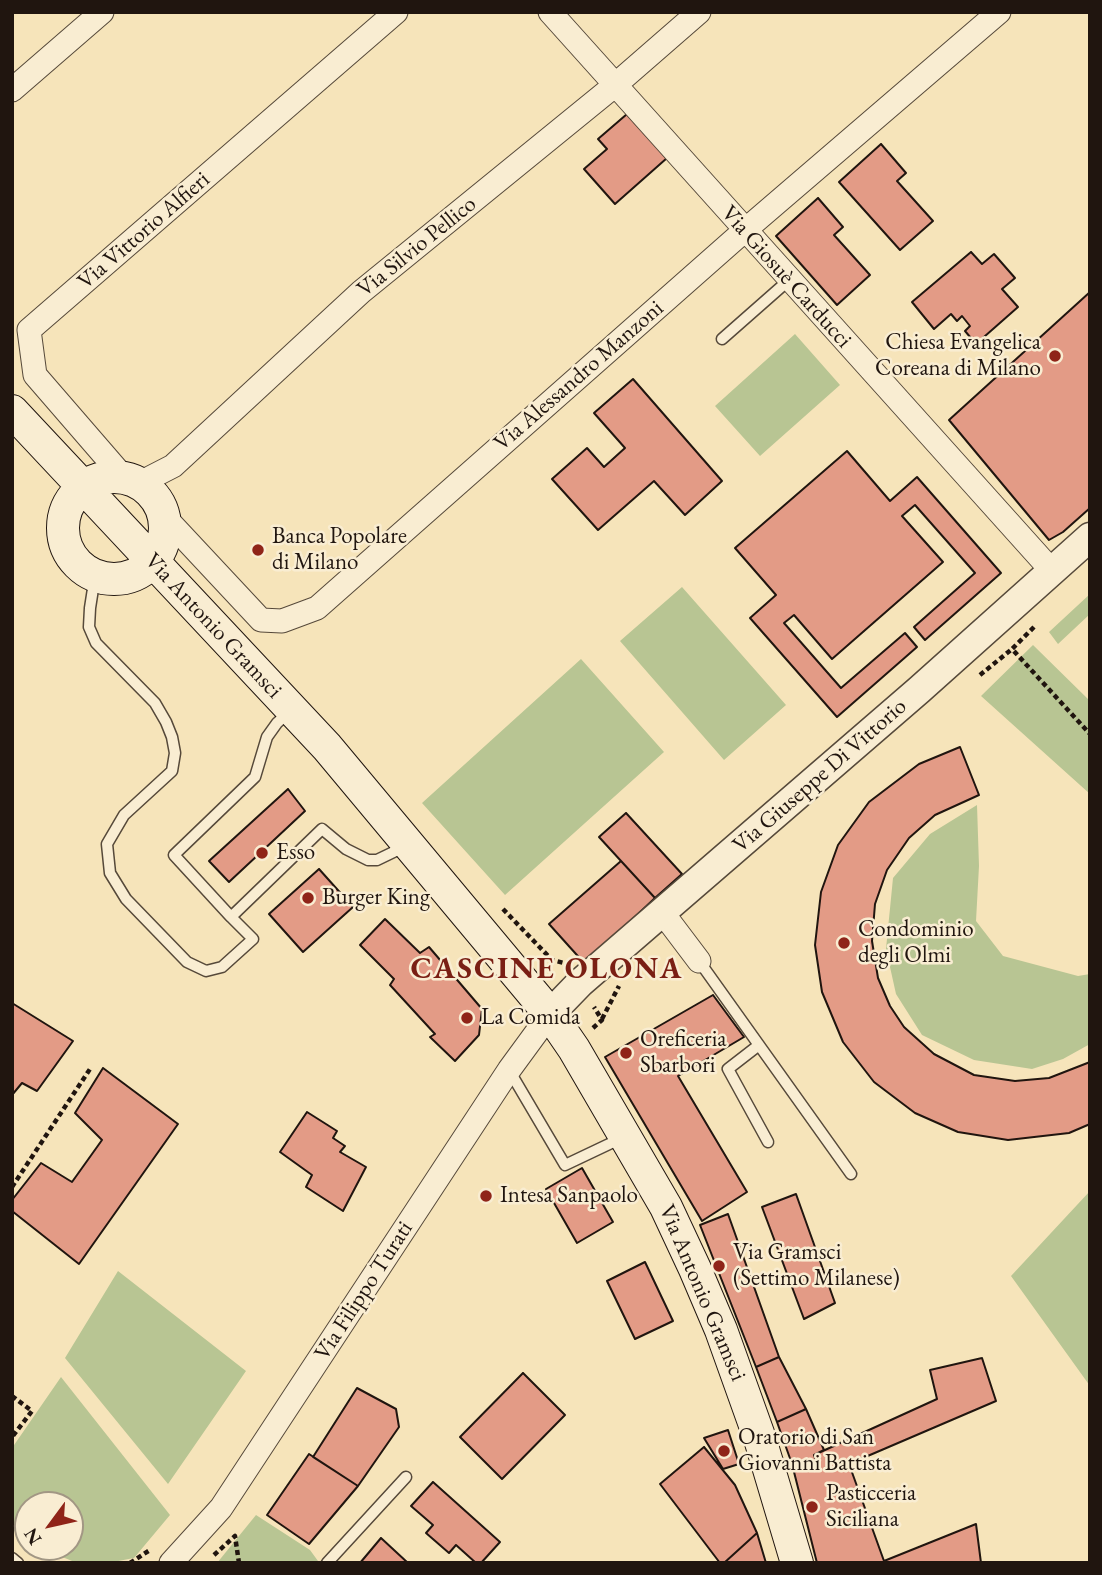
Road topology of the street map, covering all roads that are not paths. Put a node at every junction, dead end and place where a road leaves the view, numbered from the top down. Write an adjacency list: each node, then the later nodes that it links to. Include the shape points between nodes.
1 (102, 12): 7 (street)
2 (396, 12): 13 (street, Via Vittorio Alfieri, via 29,330 35,375)
3 (550, 12): 6 (street, Via Giosuè Carducci)
4 (699, 12): 6 (street, Via Silvio Pellico)
5 (999, 12): 8 (street, Via Alessandro Manzoni)
6 (614, 86): 8 (street, Via Giosuè Carducci); 13 (street, Via Silvio Pellico, via 362,292 173,466)
7 (12, 90)
8 (744, 231): 9 (street, Via Giosuè Carducci); 15 (street, Via Alessandro Manzoni, via 317,608 282,621 261,620)
9 (789, 280): 10 (lane); 18 (street, Via Giosuè Carducci)
10 (722, 339)
11 (12, 411): 14 (main road, Via Antonio Gramsci)
12 (12, 439): 14 (main road, Via Antonio Gramsci)
13 (131, 481): 14 (main road, via 100,480); 15 (main road, via 149,492)
14 (77, 495): 17 (main road, Via Antonio Gramsci); 19 (main road, via 66,512 65,543 71,557)
15 (161, 513): 17 (main road, via 165,534 160,550)
16 (1090, 537): 18 (street, Via Giuseppe Di Vittorio)
17 (144, 568): 19 (main road, via 125,578); 20 (main road, Via Antonio Gramsci)
18 (1052, 571): 22 (street, Via Giuseppe Di Vittorio)
19 (96, 576): 23 (lane, via 89,627 96,643 155,703 173,737 175,753 172,771 124,815 107,844 110,873 126,899 187,962 206,971 222,967 253,939)
20 (284, 716): 21 (main road, Via Antonio Gramsci, via 367,793); 23 (lane, via 267,737 256,777 174,855)
21 (409, 845): 23 (lane, via 377,860 368,859 346,849 322,829); 25 (main road, Via Antonio Gramsci)
22 (662, 912): 24 (street); 25 (street, Via Giuseppe Di Vittorio)
23 (231, 917)
24 (699, 961): 26 (lane)
25 (550, 1014): 27 (street, Via Filippo Turati); 28 (main road, Via Antonio Gramsci)
26 (759, 1045): 29 (lane, via 728,1069); 30 (lane)
27 (509, 1070): 28 (lane, via 565,1165); 34 (street, Via Filippo Turati, via 221,1508)
28 (626, 1136): 36 (main road, Via Antonio Gramsci, via 666,1207 721,1330)
29 (768, 1142)
30 (851, 1174)
31 (406, 1478): 35 (lane)
32 (12, 1558): 33 (lane)
33 (18, 1563)
34 (171, 1563)
35 (327, 1563)
36 (797, 1563)

